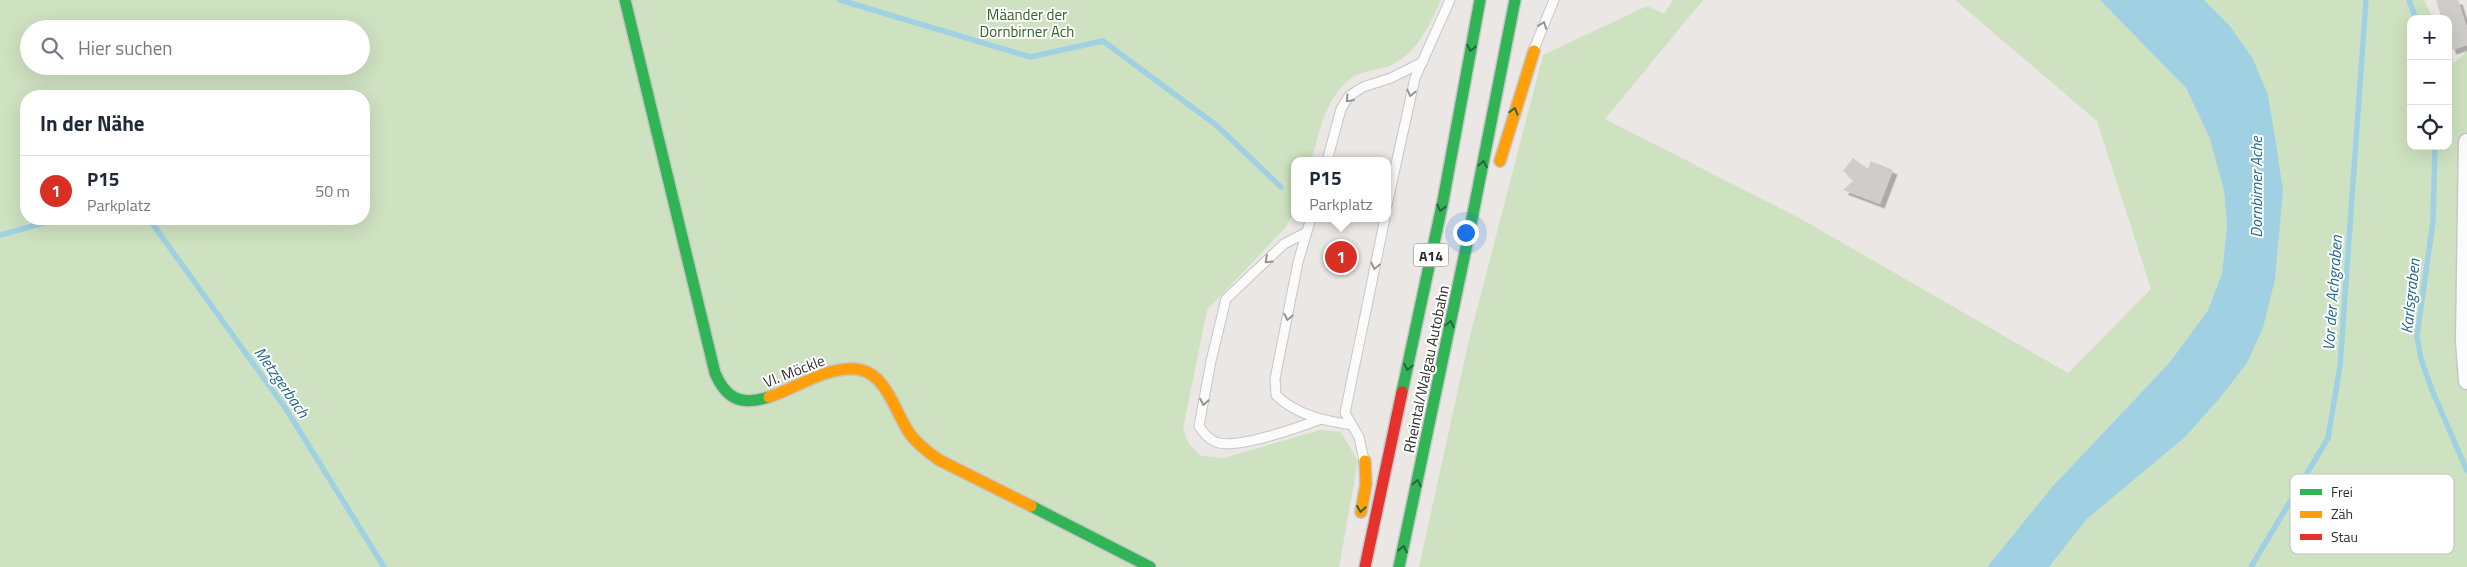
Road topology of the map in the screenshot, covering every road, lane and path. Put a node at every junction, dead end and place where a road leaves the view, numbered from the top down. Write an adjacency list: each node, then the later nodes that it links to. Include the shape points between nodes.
1 (625, 0): 23 (main road, VI. Möckle, via 715,373 724,389 734,398 762,400 836,371 860,369 876,375 911,434 922,448 939,460)
2 (1450, 0): 7 (lane)
3 (1480, 0): 25 (main road, Rheintal/Walgau Autobahn / A14, one-way to 25, via 1443,201)
4 (1515, 0): 15 (main road, Rheintal/Walgau Autobahn / A14, one-way to 4)
5 (1554, 0): 6 (lane, one-way to 5)
6 (1534, 51): 10 (main road, one-way to 6)
7 (1423, 62): 9 (lane, one-way to 9, via 1349,96 1341,109); 11 (lane, one-way to 11, via 1415,78)
8 (2467, 142): 17 (street, via 2464,340)
9 (1328, 157)
10 (1497, 173)
11 (1391, 187)
12 (1483, 216): 15 (main road)
13 (1310, 222): 16 (lane)
14 (1383, 222): 19 (lane, one-way to 19, via 1346,406 1345,413)
15 (1470, 229): 26 (main road, Rheintal/Walgau Autobahn / A14, one-way to 15)
16 (1307, 232): 18 (lane, one-way to 18, via 1275,379 1276,395 1286,404); 18 (lane, one-way to 18, via 1284,244 1226,299 1199,426 1206,438 1221,444 1251,440)
17 (2467, 380)
18 (1321, 419): 19 (lane)
19 (1352, 426): 20 (lane, via 1359,437)
20 (1364, 461): 21 (main road, one-way to 21, via 1366,484)
21 (1360, 520)
22 (1356, 554): 24 (main road)
23 (1150, 567)
24 (1357, 567)
25 (1365, 567)
26 (1399, 567)

